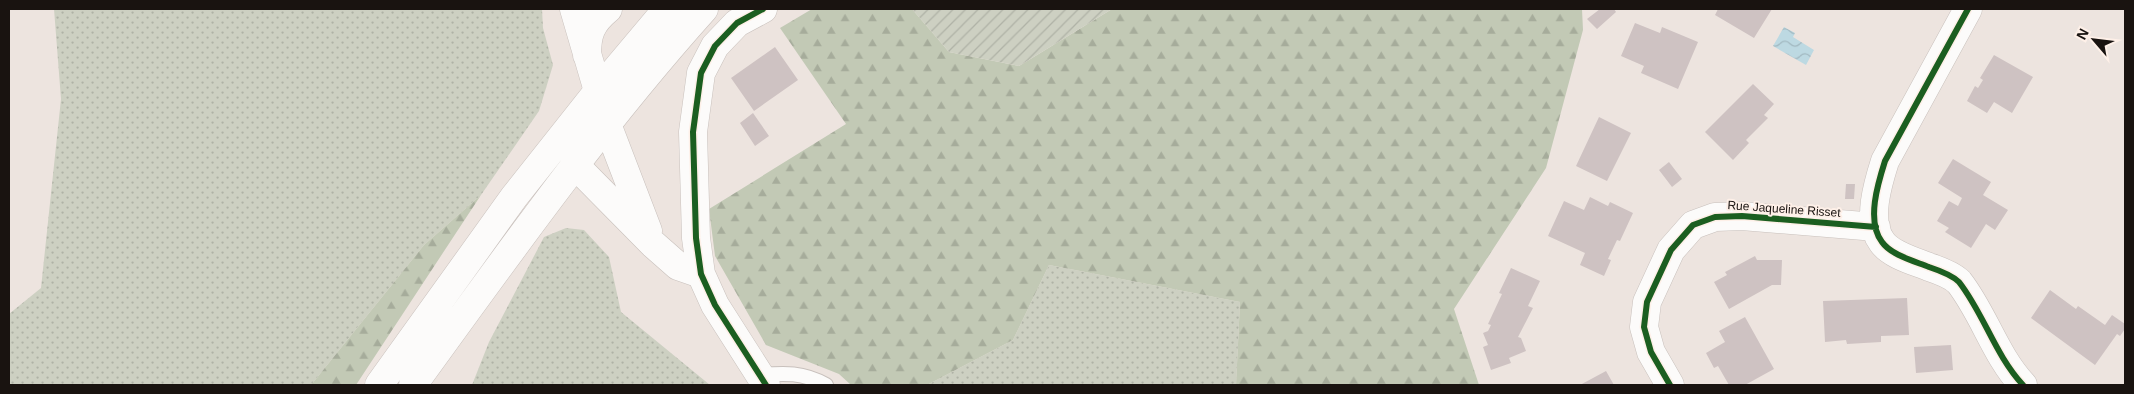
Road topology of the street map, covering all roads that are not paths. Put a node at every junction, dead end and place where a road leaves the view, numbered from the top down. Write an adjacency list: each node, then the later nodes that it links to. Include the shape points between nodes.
1 (574, 9): 7 (street)
2 (608, 9): 7 (street, via 598,17 587,38)
3 (704, 9): 8 (street)
4 (763, 9): 12 (street, via 737,23 715,46 701,73 693,132 696,238)
5 (1968, 9): 10 (street, via 1885,161 1877,186)
6 (666, 10): 8 (street)
7 (587, 57): 8 (street)
8 (601, 109): 9 (street); 11 (street); 14 (street, via 514,197)
9 (576, 166): 11 (street); 15 (street)
10 (1876, 227): 17 (street, Rue Jaqueline Risset, via 1742,216 1715,216 1693,225 1671,250 1647,302 1644,327 1651,352); 18 (street, via 1882,242 1896,253 1956,279 1971,298 2003,358)
11 (653, 244): 12 (street, via 678,266)
12 (701, 274): 13 (street, via 715,304)
13 (762, 380): 16 (lane, via 786,373 812,377)
14 (379, 385)
15 (413, 385)
16 (826, 385)
17 (1670, 385)
18 (2023, 385)

